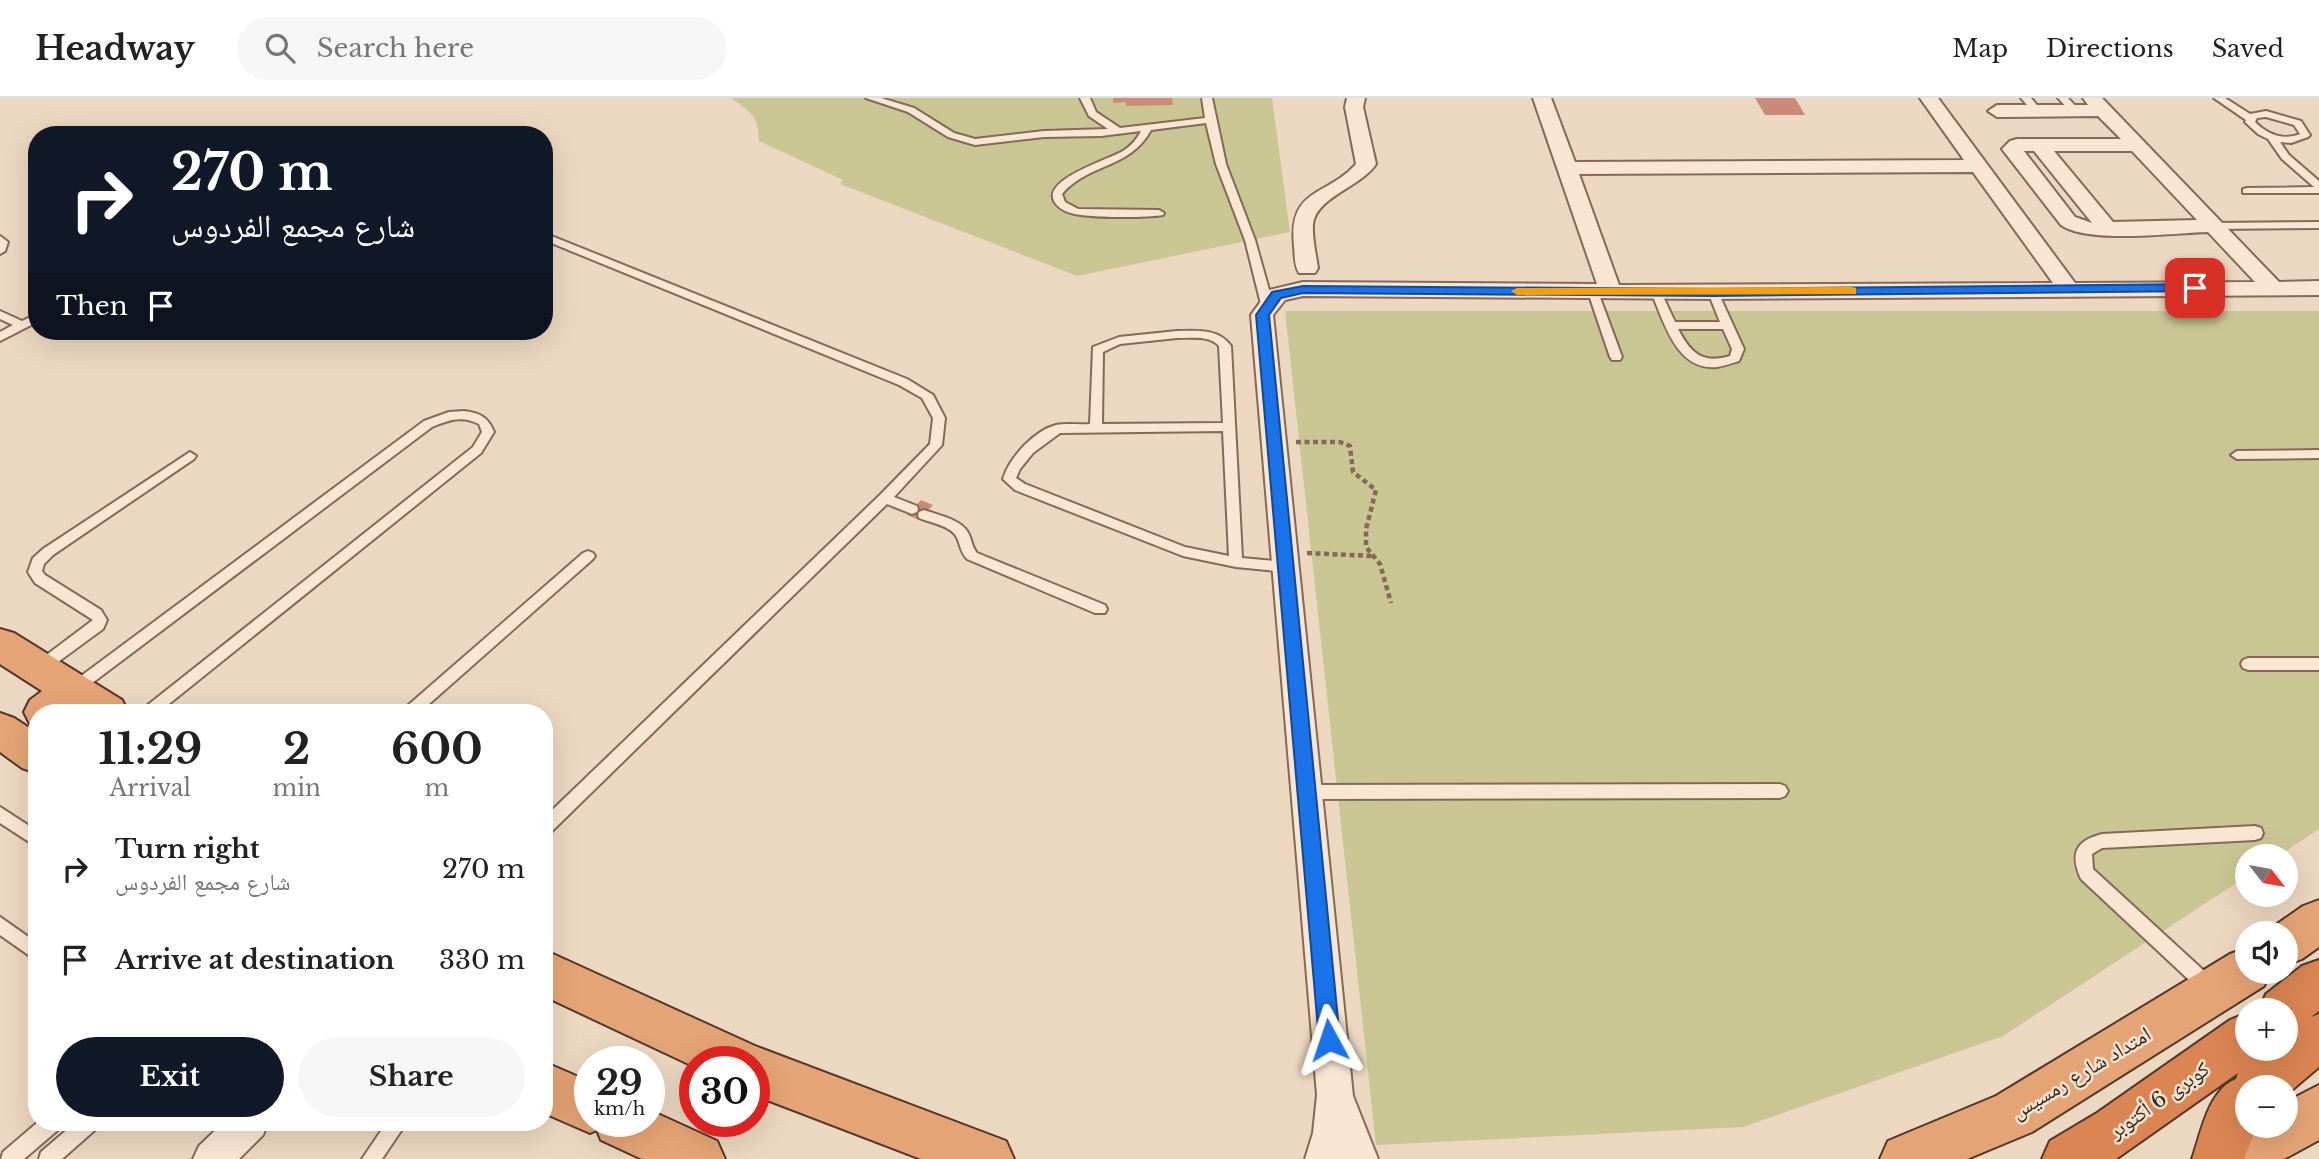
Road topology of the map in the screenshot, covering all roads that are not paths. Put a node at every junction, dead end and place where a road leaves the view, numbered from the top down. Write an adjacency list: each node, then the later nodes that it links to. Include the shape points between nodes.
1 (871, 98): 15 (lane, via 911,110 966,141)
2 (1085, 98): 15 (lane, via 1094,116)
3 (1207, 98): 13 (lane)
4 (1356, 98): 30 (street, via 1366,164 1307,209 1302,223)
5 (1542, 98): 20 (street)
6 (1929, 98): 19 (street)
7 (2219, 98): 12 (lane)
8 (2031, 104): 9 (street); 11 (street)
9 (2068, 104): 10 (street)
10 (2097, 104): 17 (street)
11 (1997, 111)
12 (2251, 118): 16 (lane, via 2253,126); 16 (lane, via 2274,115 2307,127 2302,138)
13 (1210, 120): 14 (lane); 37 (lane)
14 (1148, 127): 15 (lane); 23 (lane, via 1128,153 1070,180 1056,194 1065,208 1077,212)
15 (1119, 131)
16 (2272, 137): 21 (lane, via 2285,157)
17 (2137, 145): 18 (street); 25 (street)
18 (2040, 146): 26 (street); 26 (street, via 2012,149 2072,224)
19 (1976, 166): 20 (street); 33 (street)
20 (1567, 168): 34 (street)
21 (2319, 188): 22 (lane)
22 (2247, 191)
23 (1158, 213)
24 (2319, 225): 25 (lane)
25 (2213, 226): 26 (street); 31 (street)
26 (2108, 229)
27 (0, 239): 29 (lane)
28 (553, 240): 50 (lane, via 927,395 939,418 936,445)
29 (0, 251)
30 (1307, 268)
31 (2272, 287): 32 (street); 33 (street)
32 (2319, 288)
33 (2068, 289): 36 (street)
34 (1602, 292): 35 (street); 37 (street, via 1303,289 1277,295); 44 (lane)
35 (1656, 292): 36 (street); 42 (lane)
36 (1713, 292): 41 (lane)
37 (1267, 304): 52 (street, via 1262,315)
38 (0, 314): 40 (lane)
39 (28, 322): 40 (lane)
40 (21, 325): 43 (lane)
41 (1728, 325): 42 (lane); 42 (lane, via 1738,349 1735,358 1716,363 1682,350)
42 (1671, 326)
43 (0, 337)
44 (1616, 357)
45 (1229, 427): 46 (lane); 46 (lane, via 1225,346 1216,337 1198,333 1101,345 1097,350); 53 (lane)
46 (1096, 428): 53 (lane, via 1058,429 1046,434 1013,468 1009,479 1167,545)
47 (2319, 454): 48 (lane)
48 (2237, 455)
49 (190, 456): 58 (lane, via 38,562 36,576 100,620)
50 (885, 498): 54 (lane, via 963,532 972,556); 65 (lane)
51 (588, 556): 61 (lane)
52 (1285, 559): 53 (lane); 63 (street)
53 (1236, 562)
54 (1100, 609)
55 (0, 644): 58 (highway)
56 (2248, 664): 57 (lane)
57 (2319, 664)
58 (38, 669): 59 (highway)
59 (58, 701): 60 (lane, via 428,424 456,415 484,422 488,432 477,450)
60 (159, 704)
61 (419, 704)
62 (1780, 791): 63 (lane)
63 (1307, 792): 82 (street)
64 (0, 814): 67 (lane)
65 (553, 819)
66 (2255, 833): 73 (lane, via 2102,841 2083,851 2087,874)
67 (28, 834)
68 (2319, 921): 70 (highway)
69 (0, 925): 71 (lane)
70 (2298, 936)
71 (28, 946)
72 (553, 976): 77 (highway)
73 (2231, 981): 99 (highway, امتداد شارع رمسيس, via 2014,1114)
74 (2319, 982): 75 (highway)
75 (2298, 998)
76 (2319, 1038): 79 (highway)
77 (703, 1046)
78 (2235, 1046): 100 (highway, كوبرى 6 أكتوبر)
79 (2272, 1075)
80 (770, 1076): 96 (highway)
81 (553, 1091): 83 (highway)
82 (1335, 1095): 97 (street); 98 (street)
83 (574, 1101)
84 (2319, 1110): 102 (highway)
85 (2235, 1113): 101 (highway)
86 (42, 1131): 91 (lane)
87 (79, 1131): 92 (lane)
88 (241, 1131): 93 (street)
89 (391, 1131): 94 (lane)
90 (651, 1137): 95 (highway)
91 (10, 1159)
92 (48, 1159)
93 (212, 1159)
94 (371, 1159)
95 (699, 1159)
96 (988, 1159)
97 (1324, 1159)
98 (1359, 1159)
99 (1906, 1159)
100 (2068, 1159)
101 (2218, 1159)
102 (2230, 1159)

